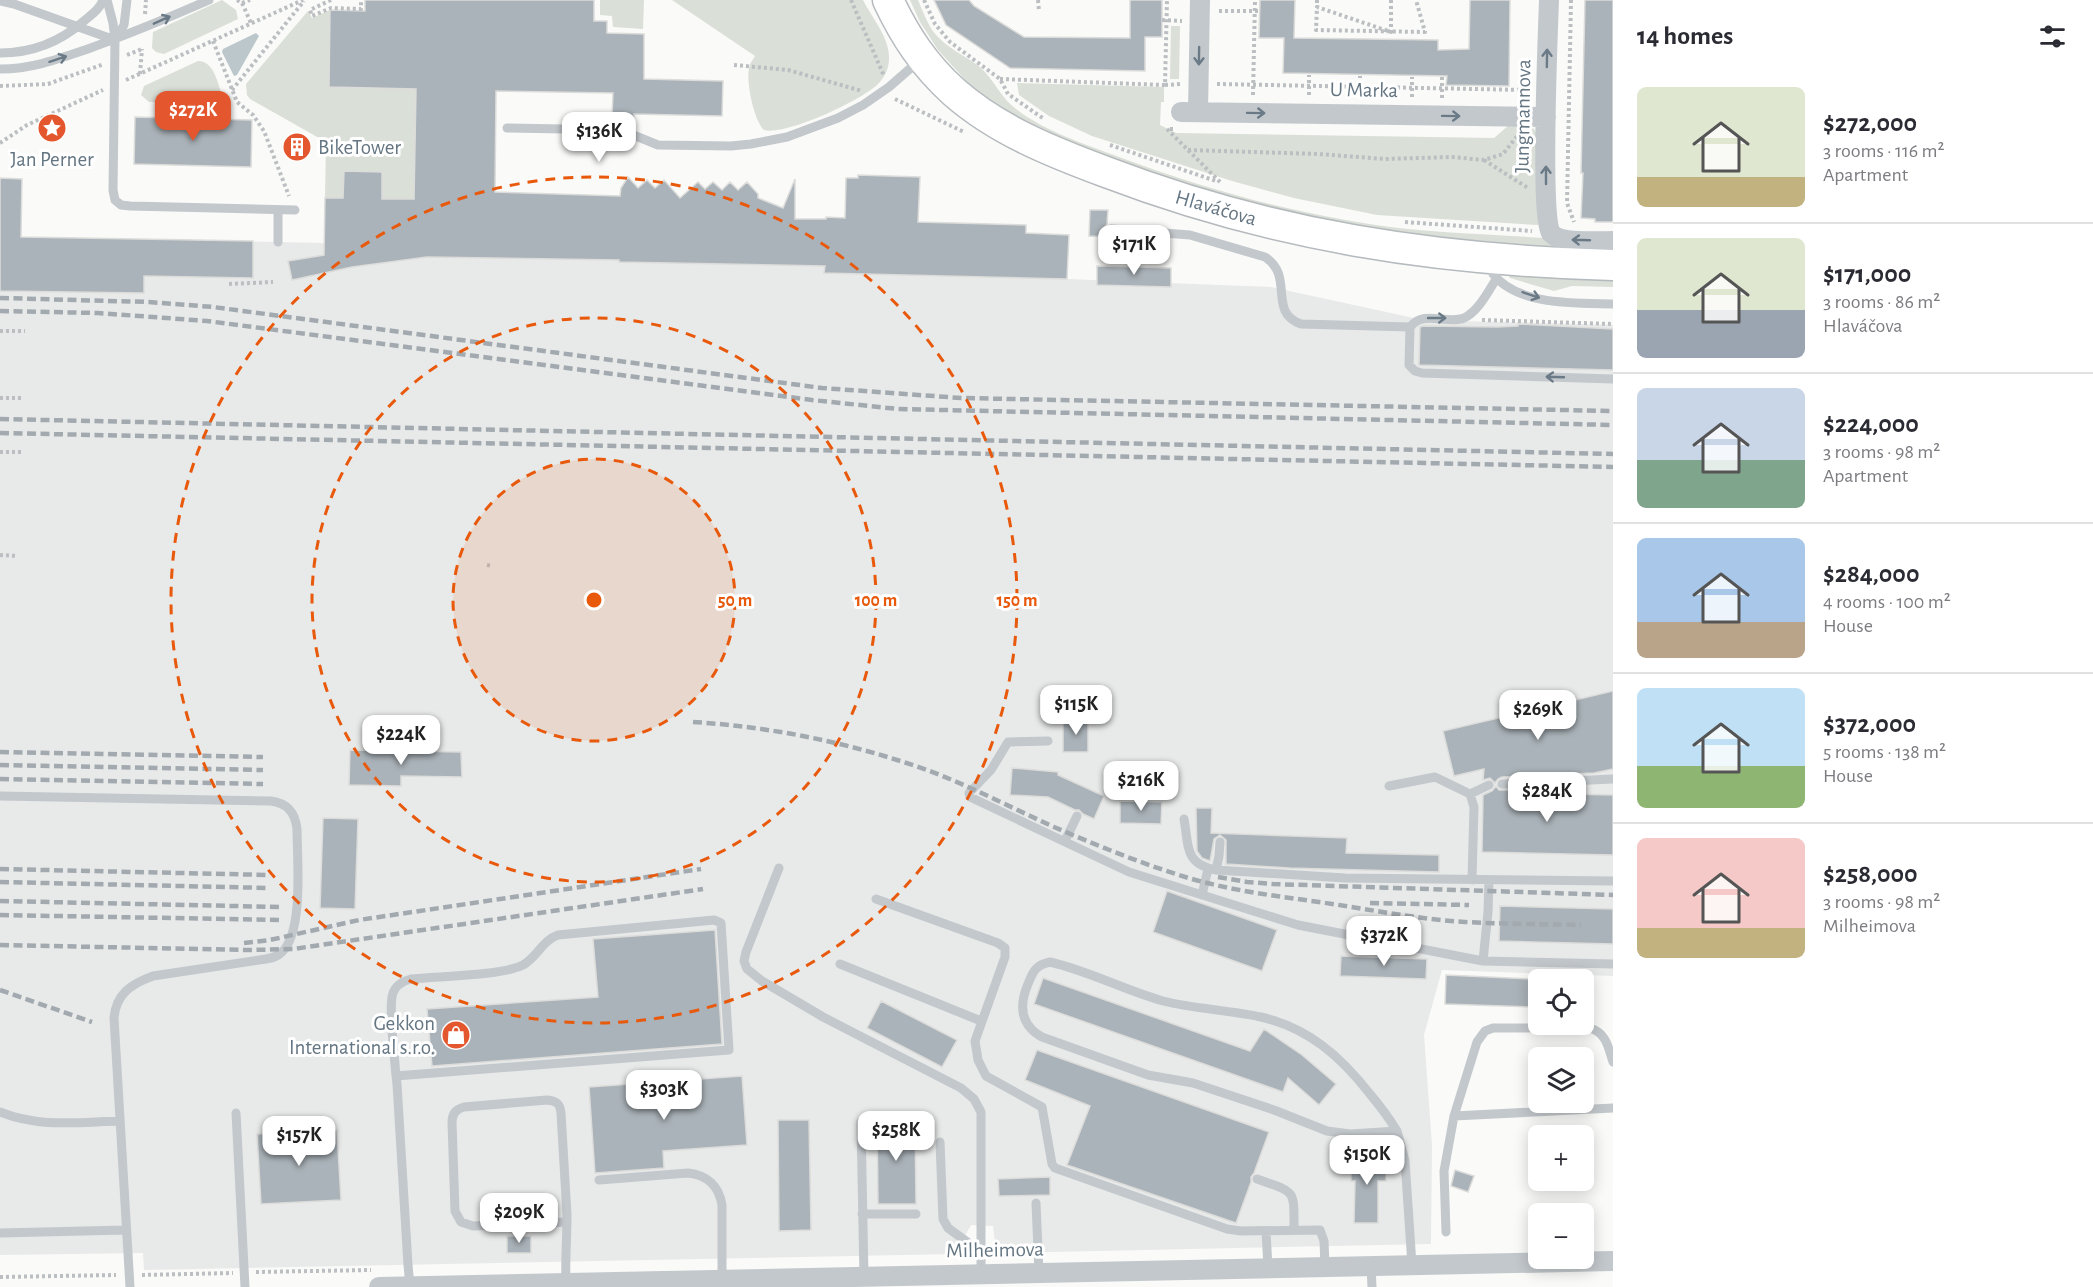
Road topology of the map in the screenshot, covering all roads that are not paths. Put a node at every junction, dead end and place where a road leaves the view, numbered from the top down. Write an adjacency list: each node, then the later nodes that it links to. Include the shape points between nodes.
1 (105, 0): 8 (lane); 9 (lane, via 114,23)
2 (128, 0): 9 (lane, via 124,25)
3 (208, 0): 9 (lane, one-way to 3)
4 (888, 0): 11 (main road, Hlaváčova)
5 (1549, 0): 13 (street, Jungmannova, one-way to 5)
6 (0, 1): 8 (lane)
7 (1200, 5): 13 (street, U Marka, one-way to 13, via 1198,83 1189,112)
8 (78, 27): 9 (lane); 10 (lane, via 45,46)
9 (115, 40): 12 (lane, one-way to 9, via 35,66); 15 (lane, via 113,196 118,204)
10 (0, 53)
11 (922, 58): 14 (lane, via 863,105 787,137 731,146 658,146 621,130); 21 (main road, Hlaváčova, via 954,92 1005,128 1132,182 1296,230)
12 (0, 69)
13 (1546, 117): 18 (street, Jungmannova, one-way to 13, via 1566,239 1550,232 1546,216)
14 (507, 128)
15 (278, 210): 16 (lane); 19 (lane)
16 (295, 210)
17 (1111, 229): 23 (lane, via 1190,235 1265,257 1277,269 1284,310 1301,324)
18 (1613, 241)
19 (278, 242)
20 (1613, 265): 21 (main road, Hlaváčova)
21 (1494, 269): 22 (lane, one-way to 22, via 1523,294 1547,300); 23 (lane, one-way to 21, via 1421,318 1463,318 1475,310)
22 (1613, 304)
23 (1410, 327): 24 (lane, one-way to 23, via 1422,373 1409,365)
24 (1613, 379)
25 (1048, 741): 34 (lane, via 1008,742 969,795)
26 (1613, 779): 27 (lane)
27 (1502, 784)
28 (1490, 785): 30 (lane)
29 (1389, 786): 30 (lane, via 1436,777)
30 (1470, 794): 38 (lane, via 1474,807)
31 (0, 796): 53 (lane, via 271,801 285,804 294,815 297,917 293,934 281,954 153,976 127,988 120,997 114,1018)
32 (1077, 816): 34 (lane)
33 (1184, 819): 37 (lane, via 1192,858)
34 (1065, 841): 41 (lane, via 1129,872)
35 (1220, 842): 37 (lane)
36 (779, 868): 68 (lane, via 746,952 745,964 762,981 822,1017 961,1088 974,1099 981,1112)
37 (1212, 870): 38 (lane); 41 (lane)
38 (1472, 880): 39 (lane)
39 (1489, 880): 40 (lane); 43 (lane)
40 (1613, 881)
41 (1202, 895): 43 (lane, via 1298,925)
42 (876, 899): 46 (lane, via 1005,948)
43 (1483, 961): 45 (lane)
44 (840, 964): 46 (lane)
45 (1613, 964)
46 (981, 1020): 65 (lane, via 975,1052 981,1069 997,1083 1042,1107 1055,1168 1227,1229)
47 (1613, 1062): 52 (lane, via 1599,1030 1502,1027 1485,1031 1477,1042)
48 (396, 1076): 48 (lane, via 392,999 405,980 517,968 558,935 714,920 721,923 729,1050); 85 (lane)
49 (1613, 1108): 52 (lane)
50 (0, 1112): 53 (lane, via 38,1123)
51 (236, 1113): 88 (lane)
52 (1454, 1116): 66 (lane, via 1444,1171)
53 (120, 1121): 63 (lane)
54 (861, 1122): 60 (lane)
55 (1397, 1131): 55 (lane, via 1327,1131 1185,1080 1148,1075 1042,1037 1024,1019 1022,1003 1033,971 1050,962 1164,1001 1283,1023 1334,1054); 70 (lane, via 1405,1161)
56 (940, 1142): 68 (lane, via 943,1219 953,1232)
57 (1257, 1179): 64 (lane, via 1292,1194)
58 (599, 1180): 78 (lane, via 688,1173 711,1182 721,1196)
59 (1036, 1203): 74 (lane)
60 (862, 1214): 61 (lane); 76 (lane)
61 (916, 1214)
62 (567, 1222): 62 (lane, via 561,1113 557,1102 464,1107 454,1112 455,1211 461,1222 473,1226); 82 (lane)
63 (126, 1230): 67 (lane); 87 (lane)
64 (1294, 1230): 65 (lane); 72 (lane, via 1322,1232)
65 (1266, 1231): 73 (lane)
66 (1446, 1232)
67 (0, 1233)
68 (981, 1252): 75 (lane)
69 (1613, 1261): 70 (street, Milheimova)
70 (1412, 1265): 71 (street, Milheimova)
71 (1371, 1266): 72 (street, Milheimova); 90 (lane)
72 (1325, 1267): 73 (street, Milheimova)
73 (1268, 1268): 77 (street, Milheimova)
74 (1039, 1273): 77 (street, Milheimova); 79 (street, Milheimova)
75 (981, 1274): 79 (street, Milheimova); 80 (street, Milheimova)
76 (864, 1277): 80 (street, Milheimova); 81 (street, Milheimova)
77 (1196, 1278)
78 (722, 1280): 83 (street, Milheimova); 84 (street, Milheimova)
79 (1017, 1280)
80 (924, 1281)
81 (824, 1282): 83 (street, Milheimova)
82 (566, 1283): 84 (street, Milheimova); 86 (street, Milheimova)
83 (748, 1283)
84 (677, 1284)
85 (410, 1286): 86 (street, Milheimova); 89 (street, Milheimova)
86 (494, 1286)
87 (130, 1287)
88 (245, 1287)
89 (379, 1287)
90 (1372, 1287)

